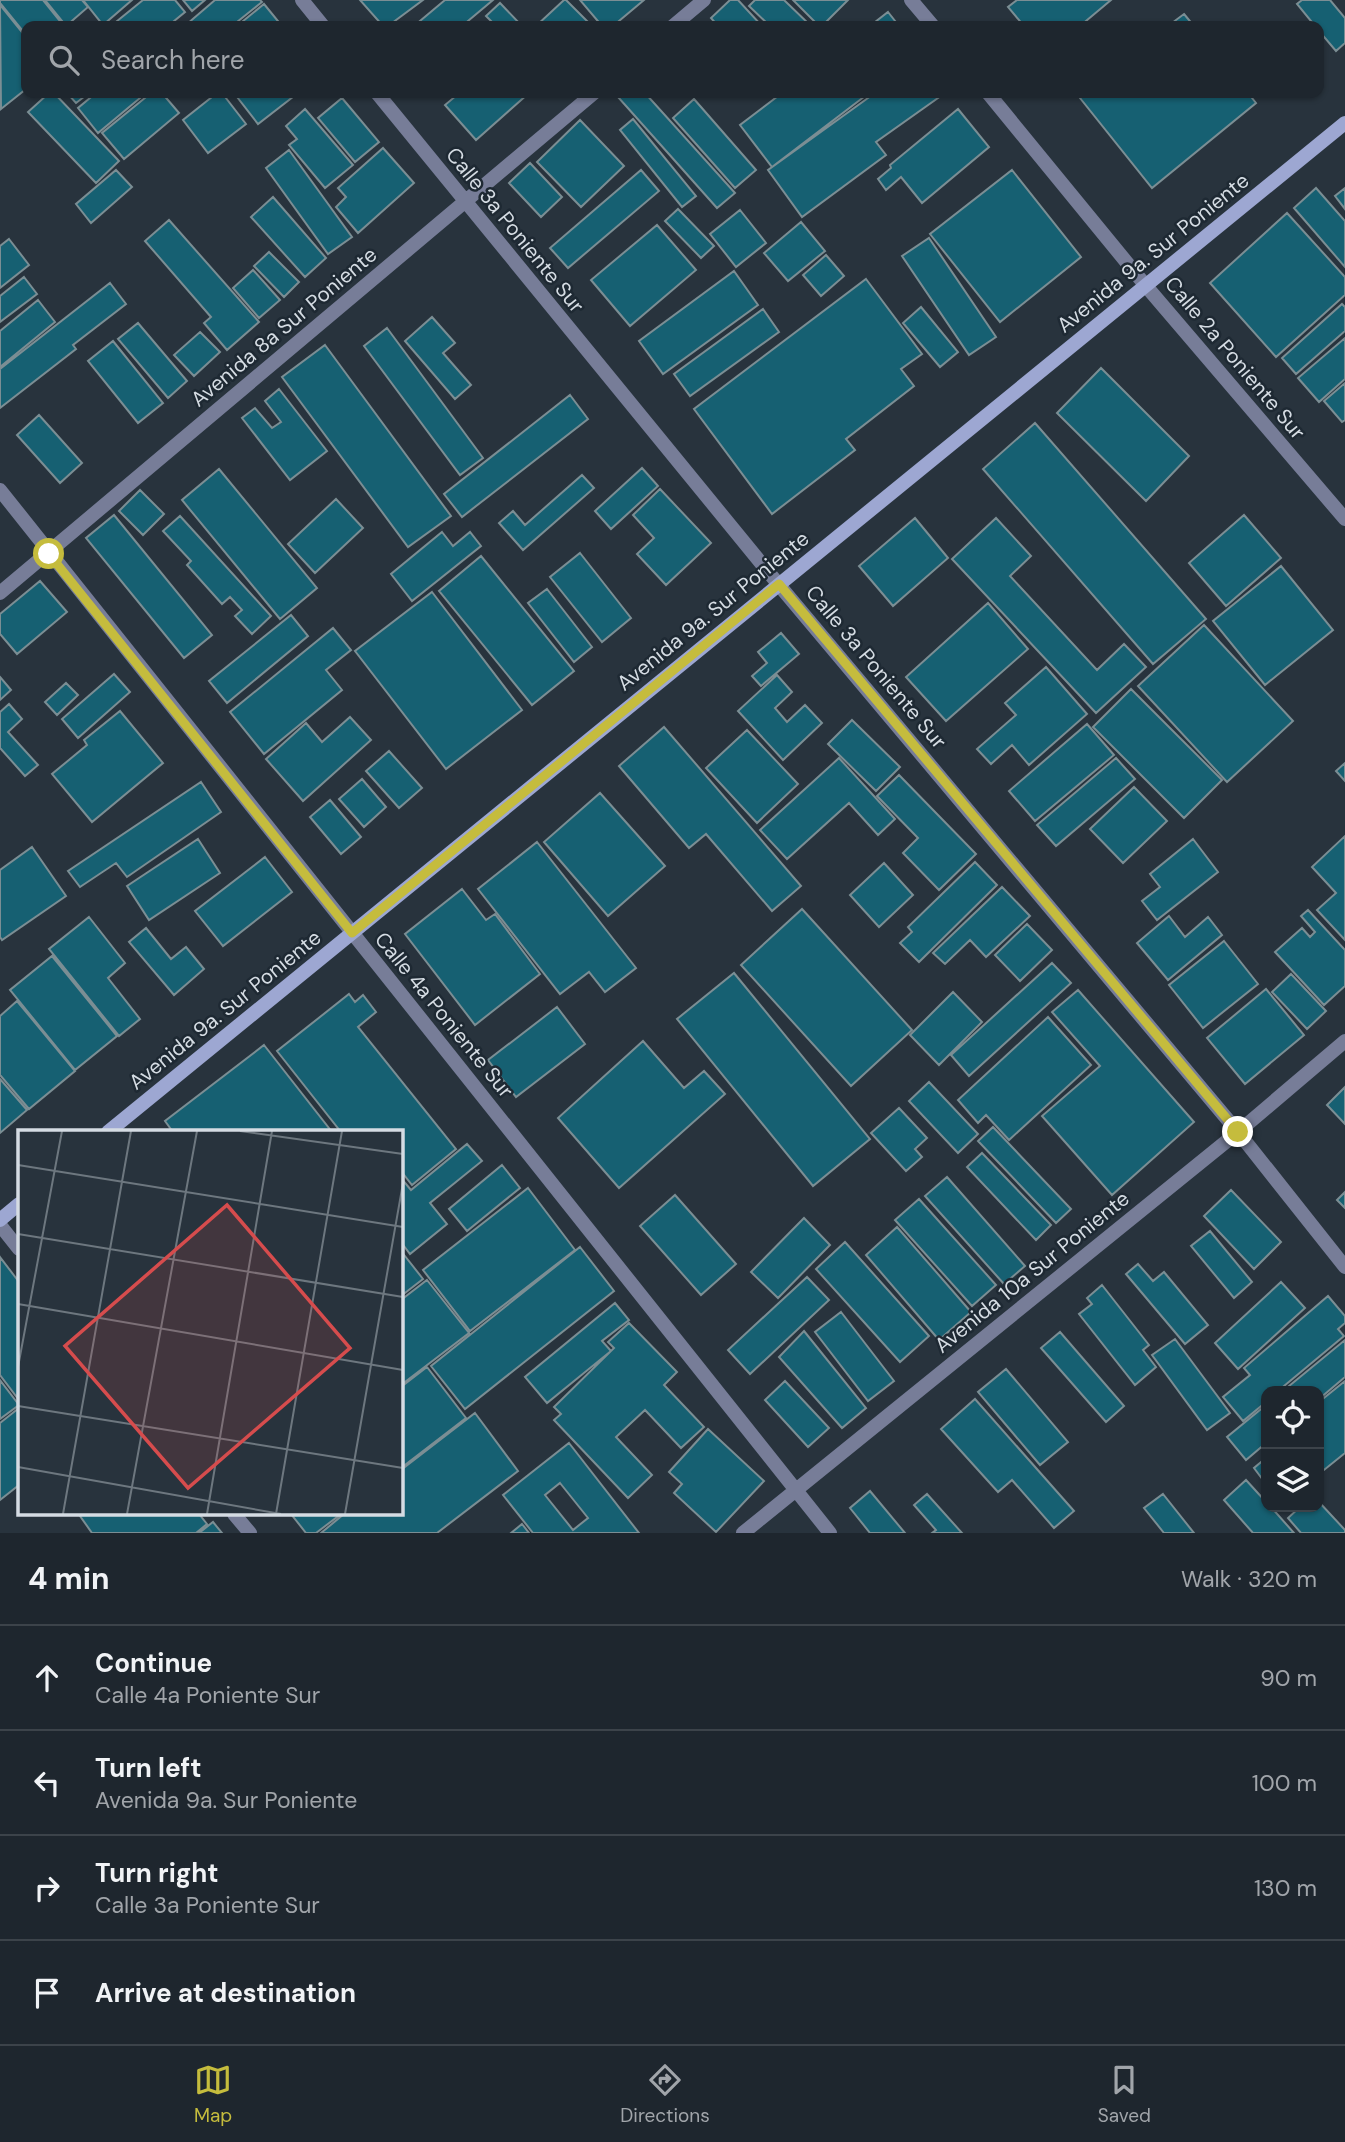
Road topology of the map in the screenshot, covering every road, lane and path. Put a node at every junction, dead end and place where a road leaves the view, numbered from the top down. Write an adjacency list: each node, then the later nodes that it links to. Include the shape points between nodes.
1 (302, 0): 4 (street)
2 (704, 0): 5 (street)
3 (911, 0): 6 (street)
4 (319, 21)
5 (679, 21)
6 (929, 21)
7 (381, 98): 11 (street, Calle 3a Poniente Sur)
8 (588, 98): 11 (street, Avenida 8a Sur Poniente)
9 (992, 98): 12 (street, Calle 2a Poniente Sur)
10 (1345, 123): 12 (main road, Avenida 9a. Sur Poniente)
11 (465, 202): 15 (street, Avenida 8a Sur Poniente); 16 (street, Calle 3a Poniente Sur)
12 (1146, 286): 14 (street, Calle 2a Poniente Sur); 16 (main road, Avenida 9a. Sur Poniente)
13 (0, 490): 15 (street, Calle 4a Poniente Sur)
14 (1345, 519)
15 (49, 554): 17 (street, Avenida 8a Sur Poniente); 18 (street, Calle 4a Poniente Sur)
16 (779, 584): 18 (main road, Avenida 9a. Sur Poniente); 21 (street, Calle 3a Poniente Sur)
17 (0, 593)
18 (352, 933): 20 (main road, Avenida 9a. Sur Poniente); 26 (street, Calle 4a Poniente Sur)
19 (1345, 1041): 21 (street, Avenida 10a Sur Poniente)
20 (110, 1130)
21 (1238, 1132): 25 (street, Calle 3a Poniente Sur); 26 (street, Avenida 10a Sur Poniente)
22 (18, 1205): 23 (main road)
23 (0, 1223): 24 (street)
24 (18, 1248)
25 (1345, 1267)
26 (795, 1489): 29 (street, Avenida 10a Sur Poniente); 30 (street, Calle 4a Poniente Sur)
27 (236, 1516): 28 (street)
28 (250, 1533)
29 (743, 1533)
30 (830, 1533)

